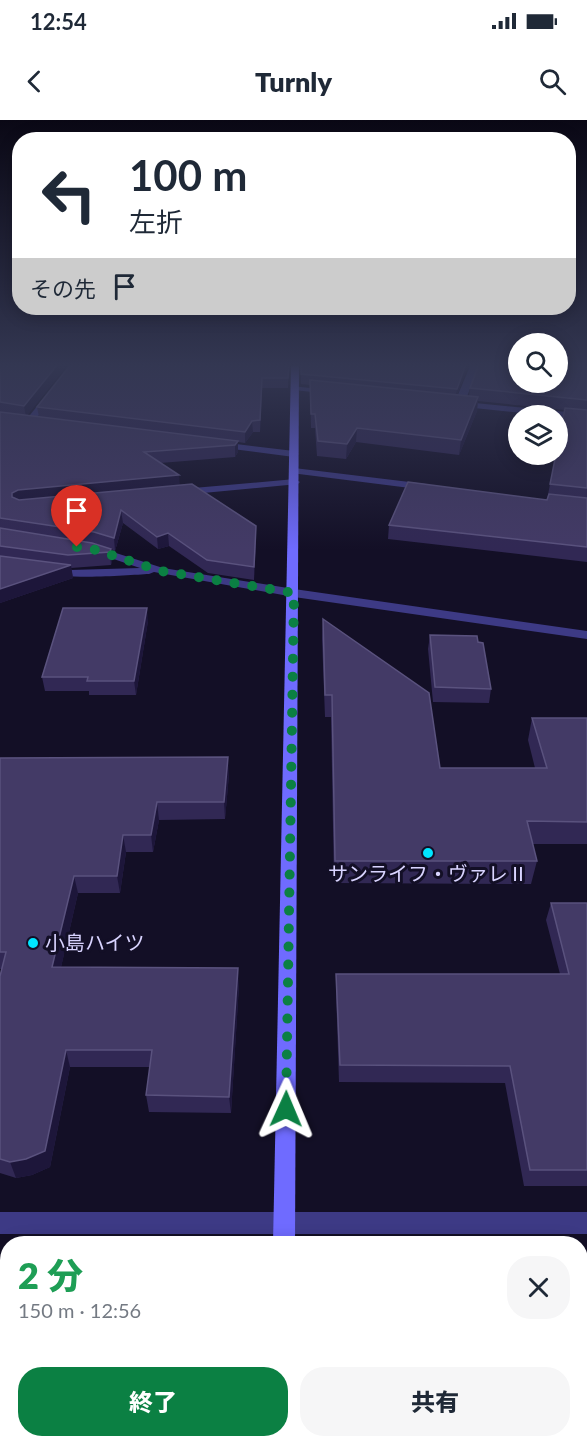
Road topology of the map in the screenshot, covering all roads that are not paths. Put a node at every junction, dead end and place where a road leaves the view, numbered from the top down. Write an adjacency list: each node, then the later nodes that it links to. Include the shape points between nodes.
1 (294, 426): 3 (main road)
2 (213, 444): 3 (street)
3 (294, 454): 4 (main road)
4 (294, 476): 5 (street); 6 (street); 10 (main road)
5 (439, 489)
6 (176, 493)
7 (85, 548): 9 (street)
8 (35, 568): 9 (street, via 70,573)
9 (161, 571): 10 (street)
10 (294, 593): 11 (street); 14 (main road)
11 (587, 635)
12 (0, 1223): 14 (street)
13 (587, 1223): 14 (street)
14 (284, 1234)

